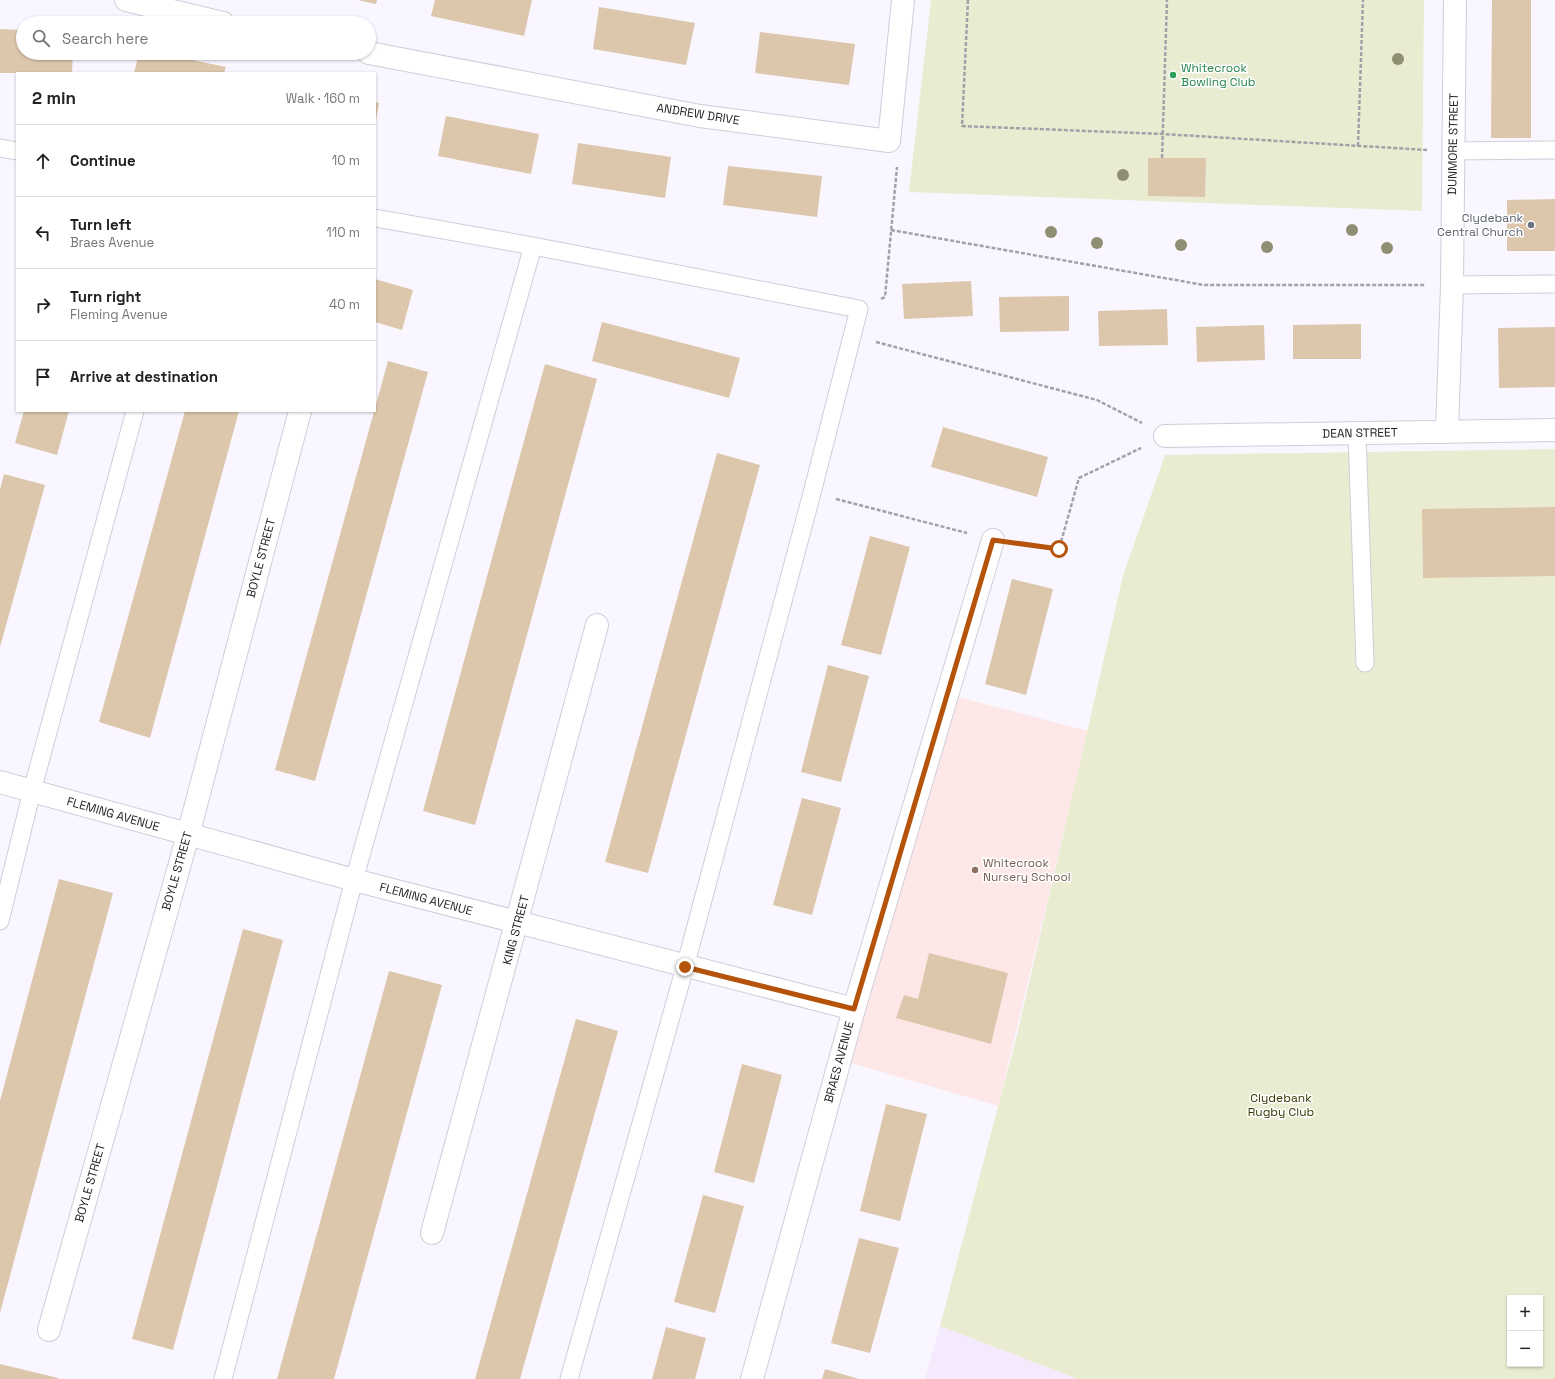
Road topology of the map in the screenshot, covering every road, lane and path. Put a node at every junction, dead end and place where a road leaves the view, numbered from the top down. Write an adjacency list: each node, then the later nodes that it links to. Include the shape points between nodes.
1 (126, 0): 7 (street)
2 (903, 0): 10 (street)
3 (968, 0): 9 (path, via 962,126)
4 (1167, 0): 9 (path)
5 (1362, 0): 11 (path)
6 (1455, 0): 15 (street, DUNMORE STREET)
7 (193, 16)
8 (376, 54): 10 (street, ANDREW DRIVE, via 700,116)
9 (1163, 134): 11 (path); 16 (path)
10 (889, 141): 18 (path, via 898,158)
11 (1358, 146): 15 (path)
12 (0, 148): 14 (lane)
13 (1555, 150): 15 (lane)
14 (16, 151)
15 (1453, 151): 21 (street, DUNMORE STREET)
16 (1162, 158)
17 (376, 218): 19 (lane)
18 (891, 230): 21 (path, via 1204,285); 22 (path, via 885,297)
19 (533, 246): 22 (lane); 37 (lane)
20 (1555, 284): 21 (lane)
21 (1452, 286): 27 (street, DUNMORE STREET)
22 (859, 309): 23 (lane)
23 (851, 336): 29 (path, via 1097,400); 30 (lane)
24 (135, 412): 35 (lane)
25 (300, 412): 36 (street, BOYLE STREET)
26 (1555, 430): 27 (street, DEAN STREET)
27 (1447, 432): 28 (street, DEAN STREET)
28 (1357, 433): 29 (street, DEAN STREET); 33 (lane)
29 (1165, 436): 31 (path, via 1079,478 1059,549)
30 (812, 493): 31 (path); 40 (lane)
31 (993, 540): 41 (street, BRAES AVENUE)
32 (597, 626): 39 (street, KING STREET)
33 (1366, 663)
34 (0, 782): 35 (street, FLEMING AVENUE)
35 (32, 791): 36 (street, FLEMING AVENUE); 38 (lane)
36 (188, 835): 37 (street, FLEMING AVENUE); 43 (street, BOYLE STREET)
37 (354, 880): 39 (street, FLEMING AVENUE); 44 (lane)
38 (0, 921)
39 (518, 923): 40 (street, FLEMING AVENUE); 42 (street, KING STREET)
40 (685, 967): 41 (street, FLEMING AVENUE); 45 (lane)
41 (854, 1009): 46 (street, BRAES AVENUE)
42 (432, 1233)
43 (49, 1330)
44 (223, 1379)
45 (569, 1379)
46 (752, 1379)

